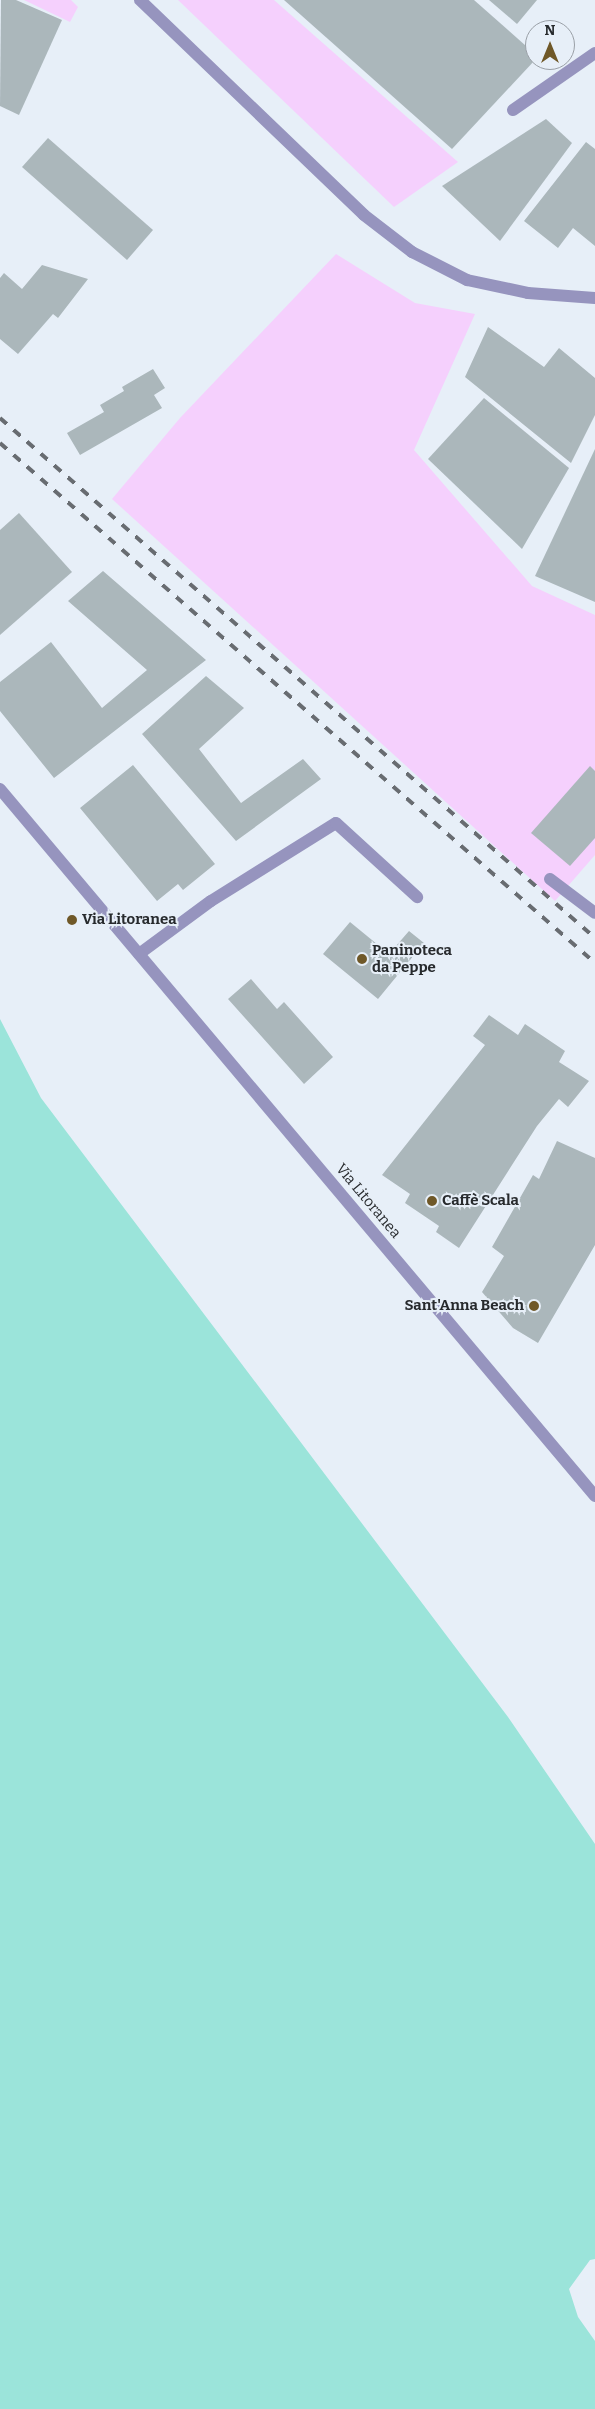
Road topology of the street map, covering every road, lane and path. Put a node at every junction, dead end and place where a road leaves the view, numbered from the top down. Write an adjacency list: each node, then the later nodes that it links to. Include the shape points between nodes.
1 (140, 0): 4 (street, via 364,215 412,252 467,280 528,293)
2 (595, 53): 3 (street)
3 (513, 110)
4 (595, 298)
5 (0, 789): 9 (street, Via Litoranea)
6 (550, 879): 8 (street)
7 (417, 897): 9 (street, via 336,823 211,901)
8 (595, 913)
9 (139, 954): 10 (street, Via Litoranea)
10 (595, 1496)

